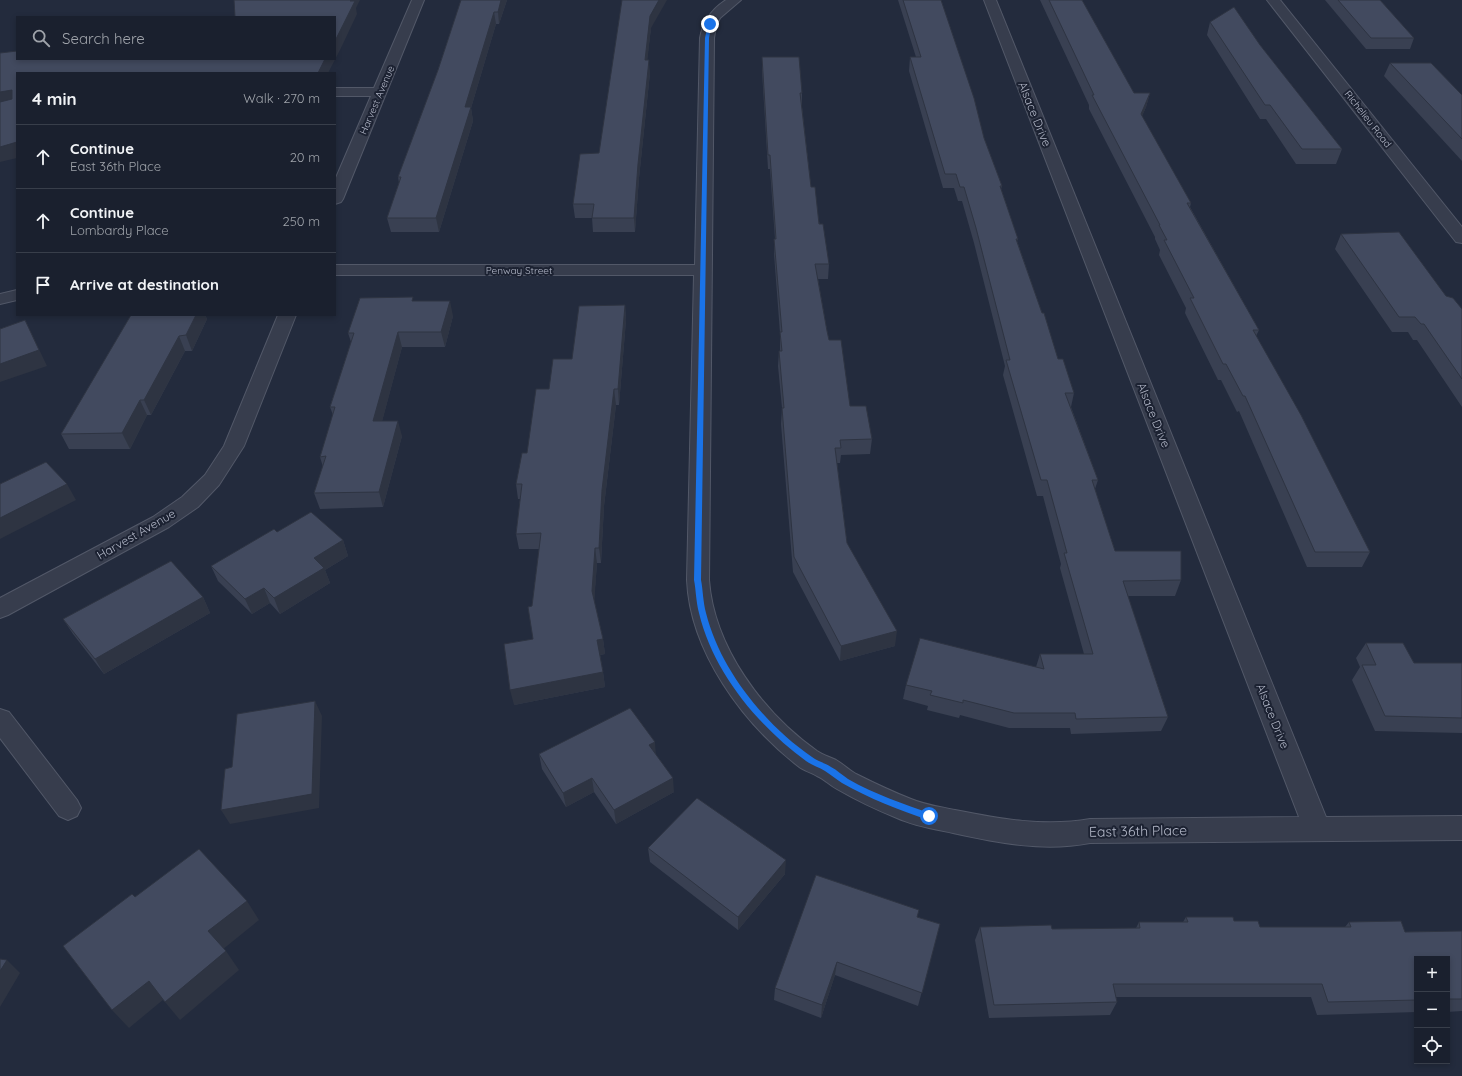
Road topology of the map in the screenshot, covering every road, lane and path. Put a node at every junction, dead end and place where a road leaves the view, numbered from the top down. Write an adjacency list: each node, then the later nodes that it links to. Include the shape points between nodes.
1 (418, 0): 6 (street, Harvest Avenue)
2 (734, 0): 10 (street, East 36th Place, via 713,19 707,33)
3 (990, 0): 18 (street, Alsace Drive)
4 (1273, 0): 8 (street, Richelieu Road)
5 (336, 92): 6 (street)
6 (380, 92): 7 (street, Harvest Avenue)
7 (336, 197)
8 (1462, 238)
9 (336, 270): 10 (street, Penway Street)
10 (703, 270): 18 (street, East 36th Place, via 698,580 702,613 729,674 777,733 810,760 846,781 908,810 975,826 1022,834 1068,835 1090,831)
11 (16, 294): 12 (street)
12 (0, 299)
13 (287, 316): 14 (street, Harvest Avenue, via 234,446 212,480 190,502 161,522)
14 (0, 608)
15 (0, 719): 16 (street)
16 (68, 808)
17 (1462, 828): 18 (street, East 36th Place)
18 (1318, 830)

